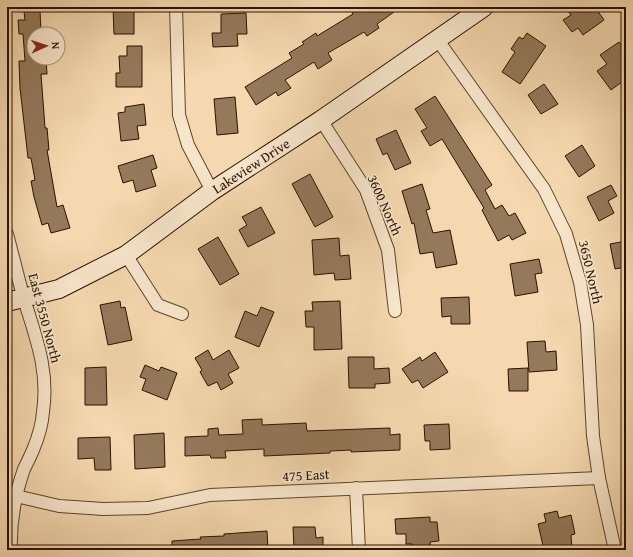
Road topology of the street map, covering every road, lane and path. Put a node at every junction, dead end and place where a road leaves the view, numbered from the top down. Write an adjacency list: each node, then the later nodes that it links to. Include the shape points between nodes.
1 (176, 7): 5 (street, via 180,115 188,145)
2 (484, 7): 3 (street, Lakeview Drive)
3 (437, 39): 4 (street, Lakeview Drive); 11 (street, 3650 North, via 544,189 566,234 580,282 587,325 593,436)
4 (321, 120): 5 (street, Lakeview Drive); 9 (street, 3600 North, via 366,190 388,250)
5 (212, 191): 7 (street, Lakeview Drive)
6 (7, 234): 8 (street, East 3550 North)
7 (126, 255): 8 (street, Lakeview Drive, via 59,289); 10 (street, via 158,305)
8 (15, 300): 13 (street, East 3550 North, via 39,347 45,389 40,431)
9 (394, 311)
10 (182, 314)
11 (599, 478): 12 (street, 475 East); 16 (street, 3650 North)
12 (356, 488): 13 (street, 475 East, via 210,495 148,508 103,509 59,506); 15 (street)
13 (16, 496): 14 (street, East 3550 North, via 10,532)
14 (11, 550)
15 (359, 550)
16 (615, 550)

